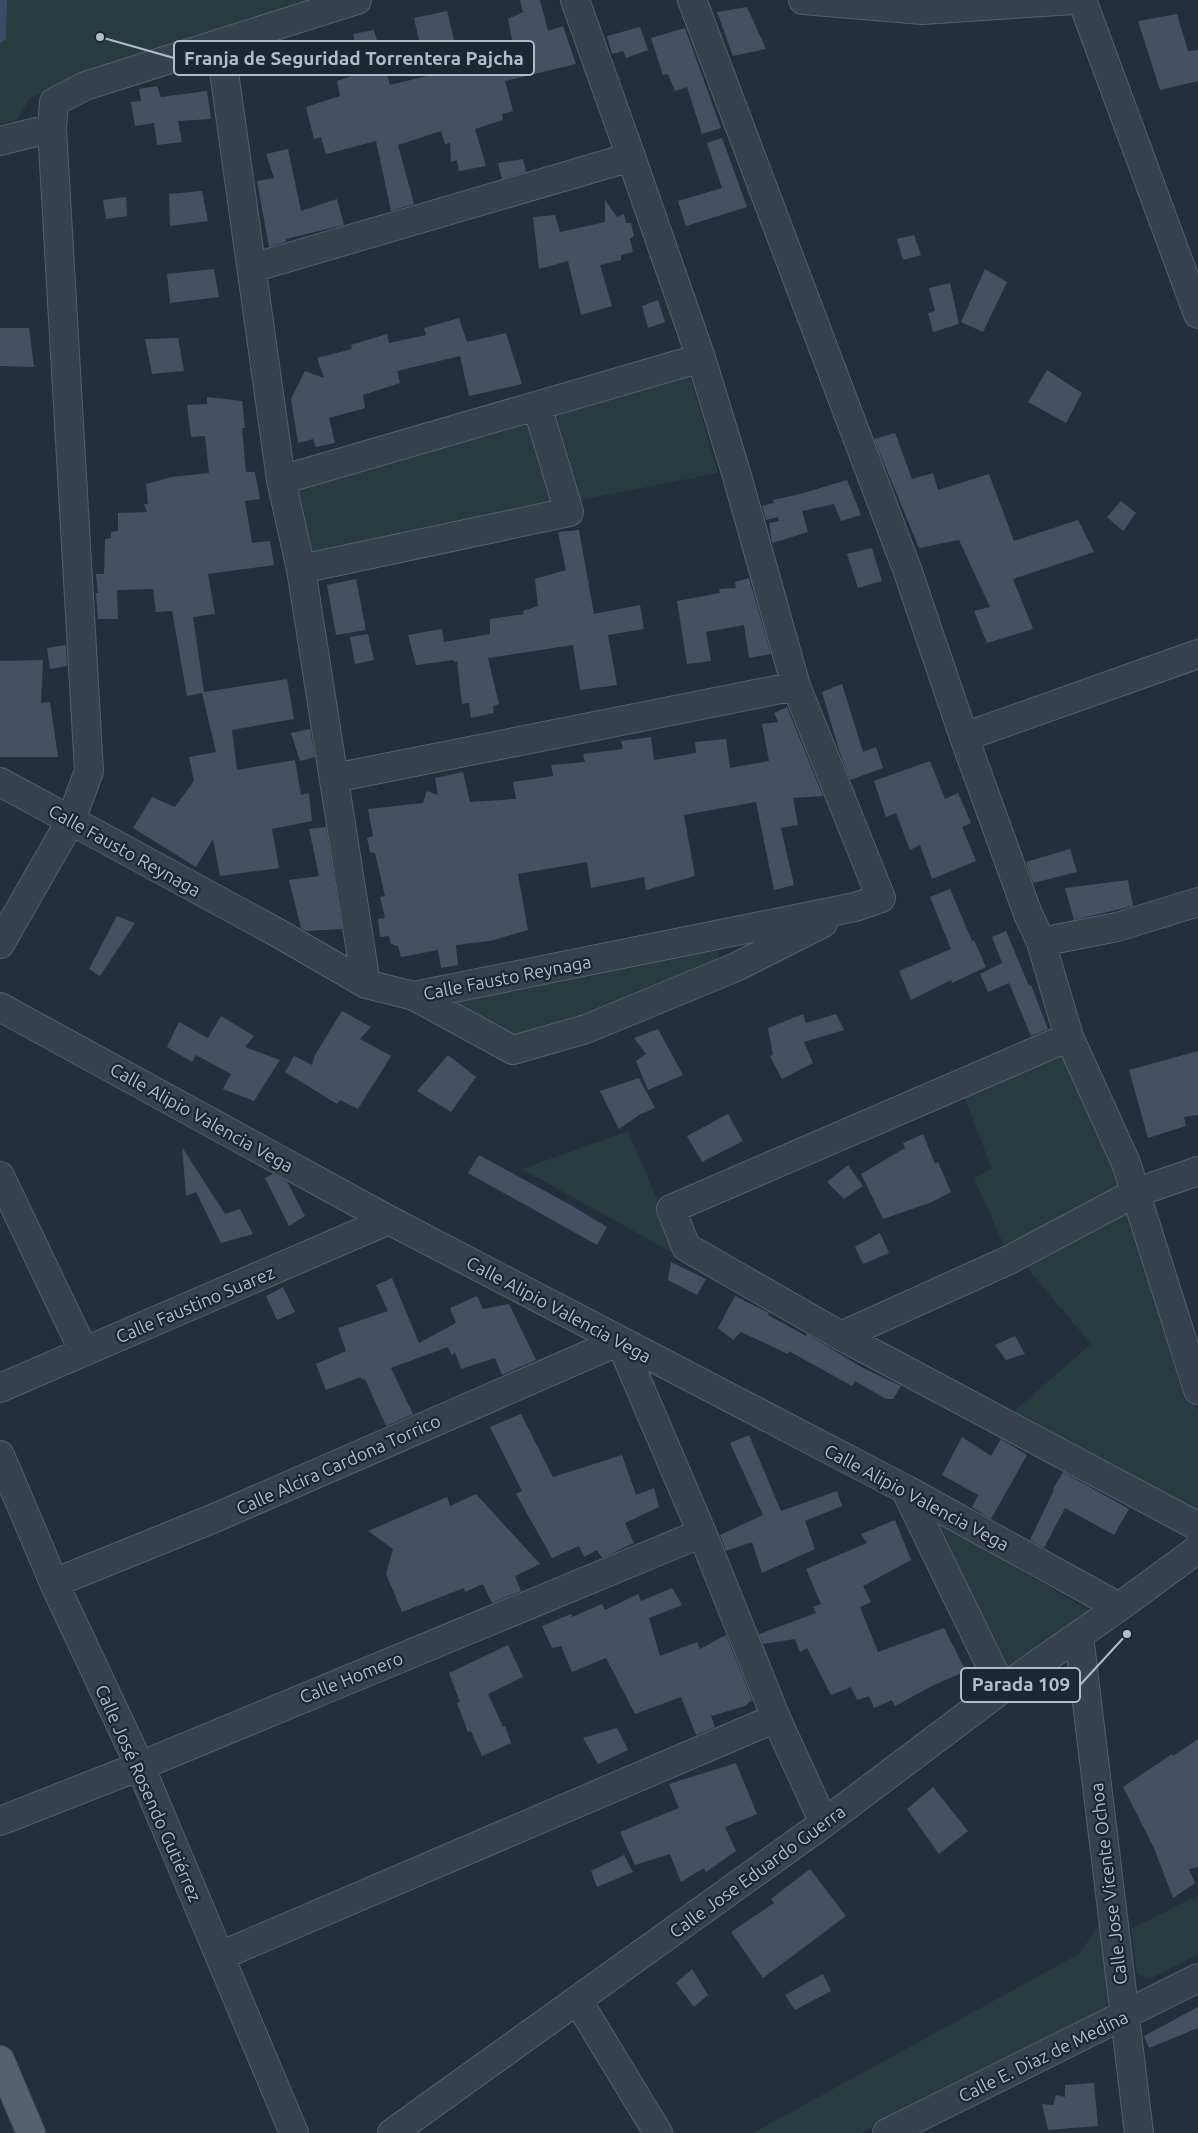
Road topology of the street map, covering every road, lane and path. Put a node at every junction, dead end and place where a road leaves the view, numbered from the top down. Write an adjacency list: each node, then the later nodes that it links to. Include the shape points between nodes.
1 (357, 0): 7 (street)
2 (575, 0): 10 (street)
3 (692, 0): 19 (street, via 908,572)
4 (803, 0): 5 (street, via 922,10)
5 (1074, 0)
6 (1082, 0): 12 (street)
7 (220, 44): 8 (street, via 85,86 54,102); 11 (street)
8 (52, 128): 9 (street); 22 (street, via 89,772)
9 (0, 141)
10 (631, 157): 11 (street); 13 (street)
11 (252, 268): 15 (street)
12 (1198, 314)
13 (701, 358): 14 (street); 18 (street)
14 (537, 406): 15 (street); 16 (street, via 569,512)
15 (281, 480): 16 (street)
16 (301, 569): 20 (street)
17 (1198, 654): 19 (street)
18 (796, 686): 20 (street); 24 (street, Calle Fausto Reynaga, via 881,898)
19 (964, 737): 25 (street)
20 (334, 778): 27 (street)
21 (0, 782): 22 (street, Calle Fausto Reynaga)
22 (71, 820): 26 (street); 27 (street, Calle Fausto Reynaga)
23 (1198, 902): 25 (street, via 1117,927)
24 (856, 907): 28 (street, Calle Fausto Reynaga); 28 (street, via 736,967 586,1028 513,1050)
25 (1041, 942): 30 (street)
26 (0, 944)
27 (366, 984): 28 (street, Calle Fausto Reynaga)
28 (414, 996)
29 (0, 1007): 34 (street, Calle Alipio Valencia Vega)
30 (1069, 1037): 33 (street, via 1126,1163); 35 (street, via 672,1209 686,1247)
31 (1198, 1171): 33 (street)
32 (0, 1176): 37 (street)
33 (1136, 1194): 35 (street, via 1009,1260); 39 (street)
34 (389, 1220): 36 (street, Calle Alipio Valencia Vega); 37 (street, Calle Faustino Suarez)
35 (840, 1336): 42 (street)
36 (620, 1341): 41 (street, Calle Alipio Valencia Vega); 43 (street); 45 (street, Calle Alcira Cardona Torrico, via 217,1517)
37 (84, 1352): 38 (street, Calle Faustino Suarez)
38 (0, 1388)
39 (1198, 1390)
40 (0, 1455): 45 (street, Calle José Rosendo Gutiérrez)
41 (905, 1489): 46 (street, Calle Alipio Valencia Vega); 48 (street)
42 (1198, 1529)
43 (702, 1532): 49 (street); 50 (street, Calle Homero)
44 (1198, 1549): 46 (street, Calle Jose Eduardo Guerra)
45 (54, 1583): 50 (street, Calle José Rosendo Gutiérrez)
46 (1119, 1607): 47 (street, Calle Jose Eduardo Guerra)
47 (1079, 1636): 48 (street, Calle Jose Eduardo Guerra); 56 (street, Calle Jose Vicente Ochoa)
48 (1002, 1689): 52 (street, Calle Jose Eduardo Guerra)
49 (776, 1718): 52 (street); 53 (street)
50 (140, 1766): 51 (street, Calle Homero); 53 (street, Calle José Rosendo Gutiérrez)
51 (0, 1821)
52 (824, 1823): 55 (street, Calle Jose Eduardo Guerra)
53 (220, 1956): 59 (street, Calle José Rosendo Gutiérrez)
54 (1198, 1978): 56 (street, Calle E. Diaz de Medina)
55 (578, 2001): 60 (street, Calle Jose Eduardo Guerra); 61 (street)
56 (1124, 2016): 62 (street, Calle E. Diaz de Medina); 63 (street, Calle Jose Vicente Ochoa)
57 (0, 2060): 58 (main road)
58 (31, 2133)
59 (294, 2133)
60 (392, 2133)
61 (658, 2133)
62 (887, 2133)
63 (1139, 2133)

